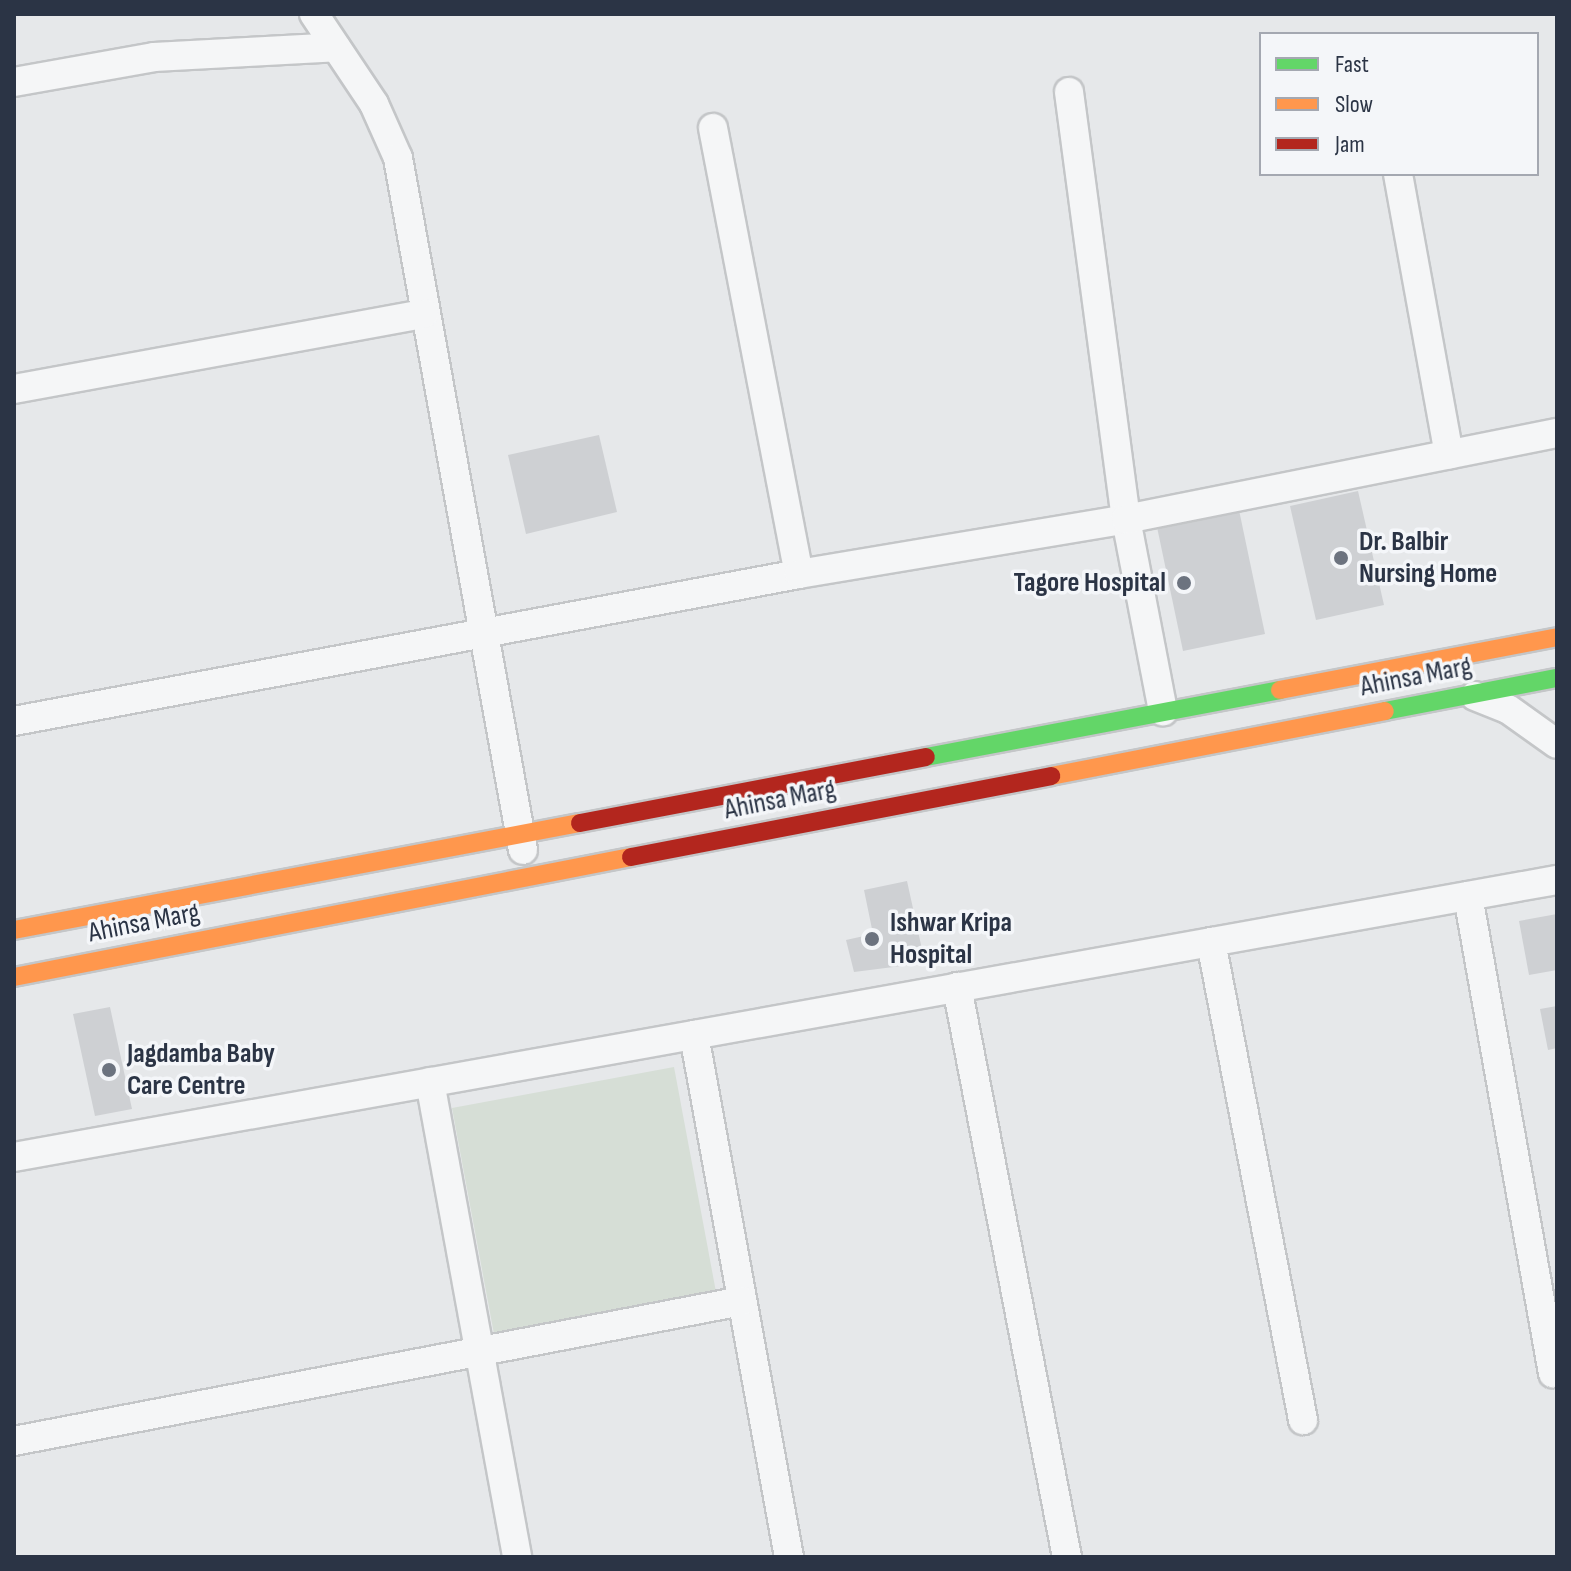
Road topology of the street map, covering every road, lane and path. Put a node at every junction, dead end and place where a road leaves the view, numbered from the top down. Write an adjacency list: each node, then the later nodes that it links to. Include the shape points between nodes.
1 (325, 30): 2 (street); 6 (street, via 390,131)
2 (14, 82)
3 (1069, 92): 10 (street)
4 (713, 128): 11 (street)
5 (1398, 176): 9 (street)
6 (424, 314): 7 (street); 12 (street)
7 (14, 389)
8 (1557, 433): 9 (street)
9 (1449, 454): 10 (street)
10 (1126, 519): 11 (street); 16 (street)
11 (799, 574): 12 (street)
12 (480, 634): 17 (street); 19 (street)
13 (1557, 637): 16 (highway, Ahinsa Marg)
14 (1557, 678): 15 (highway, Ahinsa Marg)
15 (1471, 695): 18 (street, via 1508,709); 20 (highway, Ahinsa Marg)
16 (1163, 711): 19 (highway, Ahinsa Marg)
17 (14, 721)
18 (1557, 744)
19 (520, 836): 20 (street); 23 (highway, Ahinsa Marg)
20 (528, 877): 25 (highway, Ahinsa Marg)
21 (1557, 880): 22 (street)
22 (1468, 896): 24 (street); 32 (street)
23 (14, 930)
24 (1211, 942): 26 (street); 33 (street)
25 (14, 977)
26 (957, 987): 27 (street); 37 (street)
27 (694, 1035): 28 (street); 30 (street)
28 (430, 1082): 29 (street); 31 (street)
29 (14, 1157)
30 (742, 1301): 31 (street); 36 (street)
31 (479, 1351): 34 (street); 35 (street)
32 (1553, 1373)
33 (1303, 1420)
34 (14, 1441)
35 (517, 1557)
36 (789, 1557)
37 (1067, 1557)

